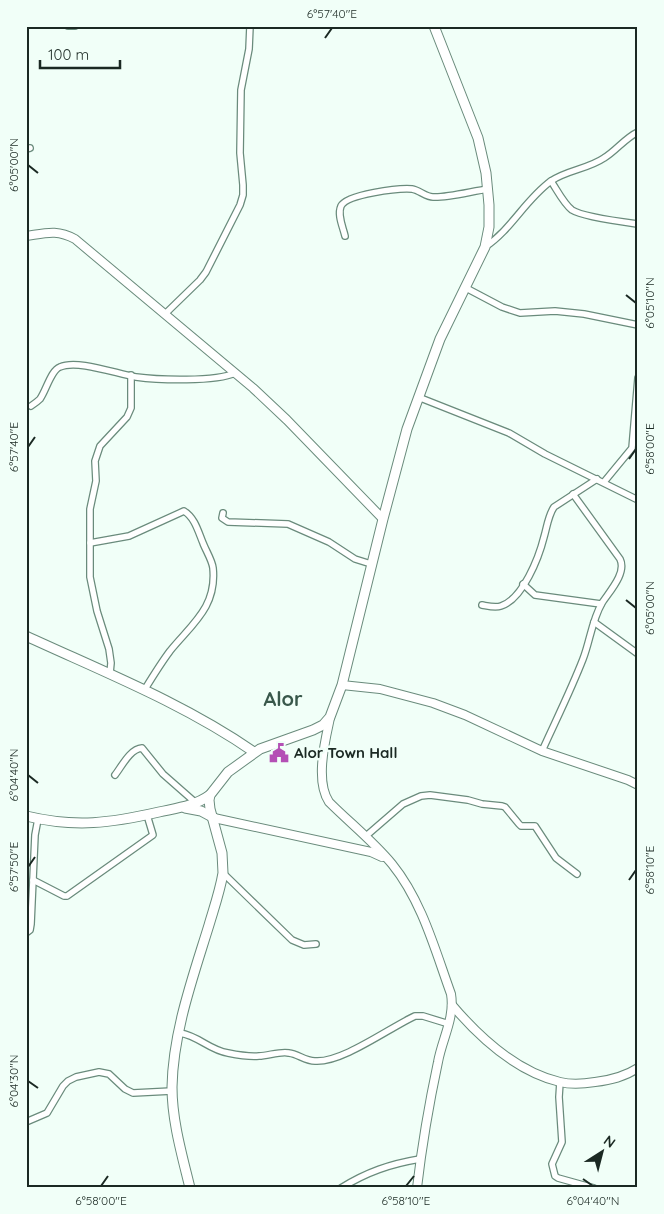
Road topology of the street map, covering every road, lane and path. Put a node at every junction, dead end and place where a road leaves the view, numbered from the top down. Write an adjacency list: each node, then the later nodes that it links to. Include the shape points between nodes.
1 (68, 26): 2 (street)
2 (75, 26)
3 (250, 26): 13 (street, via 242,90 240,153 243,195 206,272)
4 (434, 26): 7 (main road, via 478,138)
5 (638, 132): 6 (street, via 604,158)
6 (551, 181): 8 (street, via 576,212); 11 (street)
7 (488, 189): 10 (street, via 434,197 401,189 346,201 340,208); 11 (main road, via 489,226)
8 (638, 224)
9 (26, 236): 13 (street, via 52,232 64,233 75,239)
10 (345, 236)
11 (485, 247): 12 (main road)
12 (466, 288): 14 (street, via 520,313 555,311); 18 (main road, via 440,339)
13 (165, 314): 15 (street)
14 (638, 325)
15 (235, 373): 16 (street, via 214,379); 25 (street, via 287,420)
16 (131, 375): 19 (street, via 75,365 60,366 40,399); 26 (street, via 131,408 127,417 100,446 96,461)
17 (638, 378): 21 (street, via 632,448)
18 (418, 397): 20 (street, via 509,433); 25 (main road)
19 (31, 406)
20 (597, 479): 21 (street); 22 (street)
21 (604, 482): 23 (street)
22 (573, 494): 28 (street, via 558,503 550,513 544,540); 29 (street, via 622,563 616,582)
23 (638, 500)
24 (222, 513): 27 (street, via 222,518 228,522 288,524 329,542 355,559)
25 (382, 519): 27 (main road)
26 (90, 543): 34 (street, via 90,577 109,649); 36 (street, via 129,536 184,511 196,526 213,567 209,600 196,623 170,651)
27 (372, 564): 35 (main road)
28 (523, 584): 29 (street, via 535,595); 30 (street, via 502,606)
29 (601, 604): 31 (street)
30 (482, 605)
31 (594, 622): 33 (street); 38 (street, via 584,658)
32 (26, 636): 34 (main road)
33 (638, 654)
34 (110, 673): 36 (main road)
35 (342, 685): 37 (main road); 38 (street, via 380,689 433,703)
36 (145, 689): 39 (main road)
37 (330, 717): 39 (main road, via 313,730); 49 (street, via 323,761 325,795)
38 (542, 751): 41 (street)
39 (254, 752): 42 (main road, via 228,772)
40 (116, 775): 43 (street, via 130,755 142,748 163,774)
41 (638, 785)
42 (210, 795): 43 (main road); 47 (main road)
43 (196, 803): 44 (main road)
44 (180, 808): 45 (main road); 47 (main road, via 201,811)
45 (147, 815): 48 (main road, via 80,824); 55 (street, via 154,835 67,896)
46 (26, 816): 48 (main road)
47 (214, 818): 51 (street); 53 (main road, via 222,852)
48 (38, 819): 55 (street)
49 (366, 836): 50 (street); 54 (street, via 404,804 421,796 502,806 521,826 535,826 556,858)
50 (371, 843): 51 (street); 52 (street)
51 (365, 850): 52 (street)
52 (386, 859): 58 (street, via 419,908 451,994)
53 (222, 874): 57 (street, via 292,940 304,945); 60 (main road)
54 (577, 874)
55 (33, 880): 56 (street, via 31,924)
56 (26, 934)
57 (316, 944)
58 (452, 1005): 59 (street); 62 (street, via 492,1045 535,1073)
59 (449, 1024): 60 (street, via 415,1016 347,1053 315,1061 289,1053 256,1057 230,1054); 65 (street, via 438,1057)
60 (180, 1033): 63 (main road)
61 (638, 1068): 62 (street, via 611,1080 583,1084)
62 (560, 1082): 69 (street, via 562,1142 553,1158 553,1169 558,1178)
63 (172, 1091): 64 (street, via 134,1093 109,1074 99,1072 68,1081 47,1113); 66 (main road)
64 (26, 1122)
65 (420, 1159): 67 (street, via 373,1170); 68 (street)
66 (190, 1188)
67 (341, 1188)
68 (417, 1188)
69 (594, 1188)

